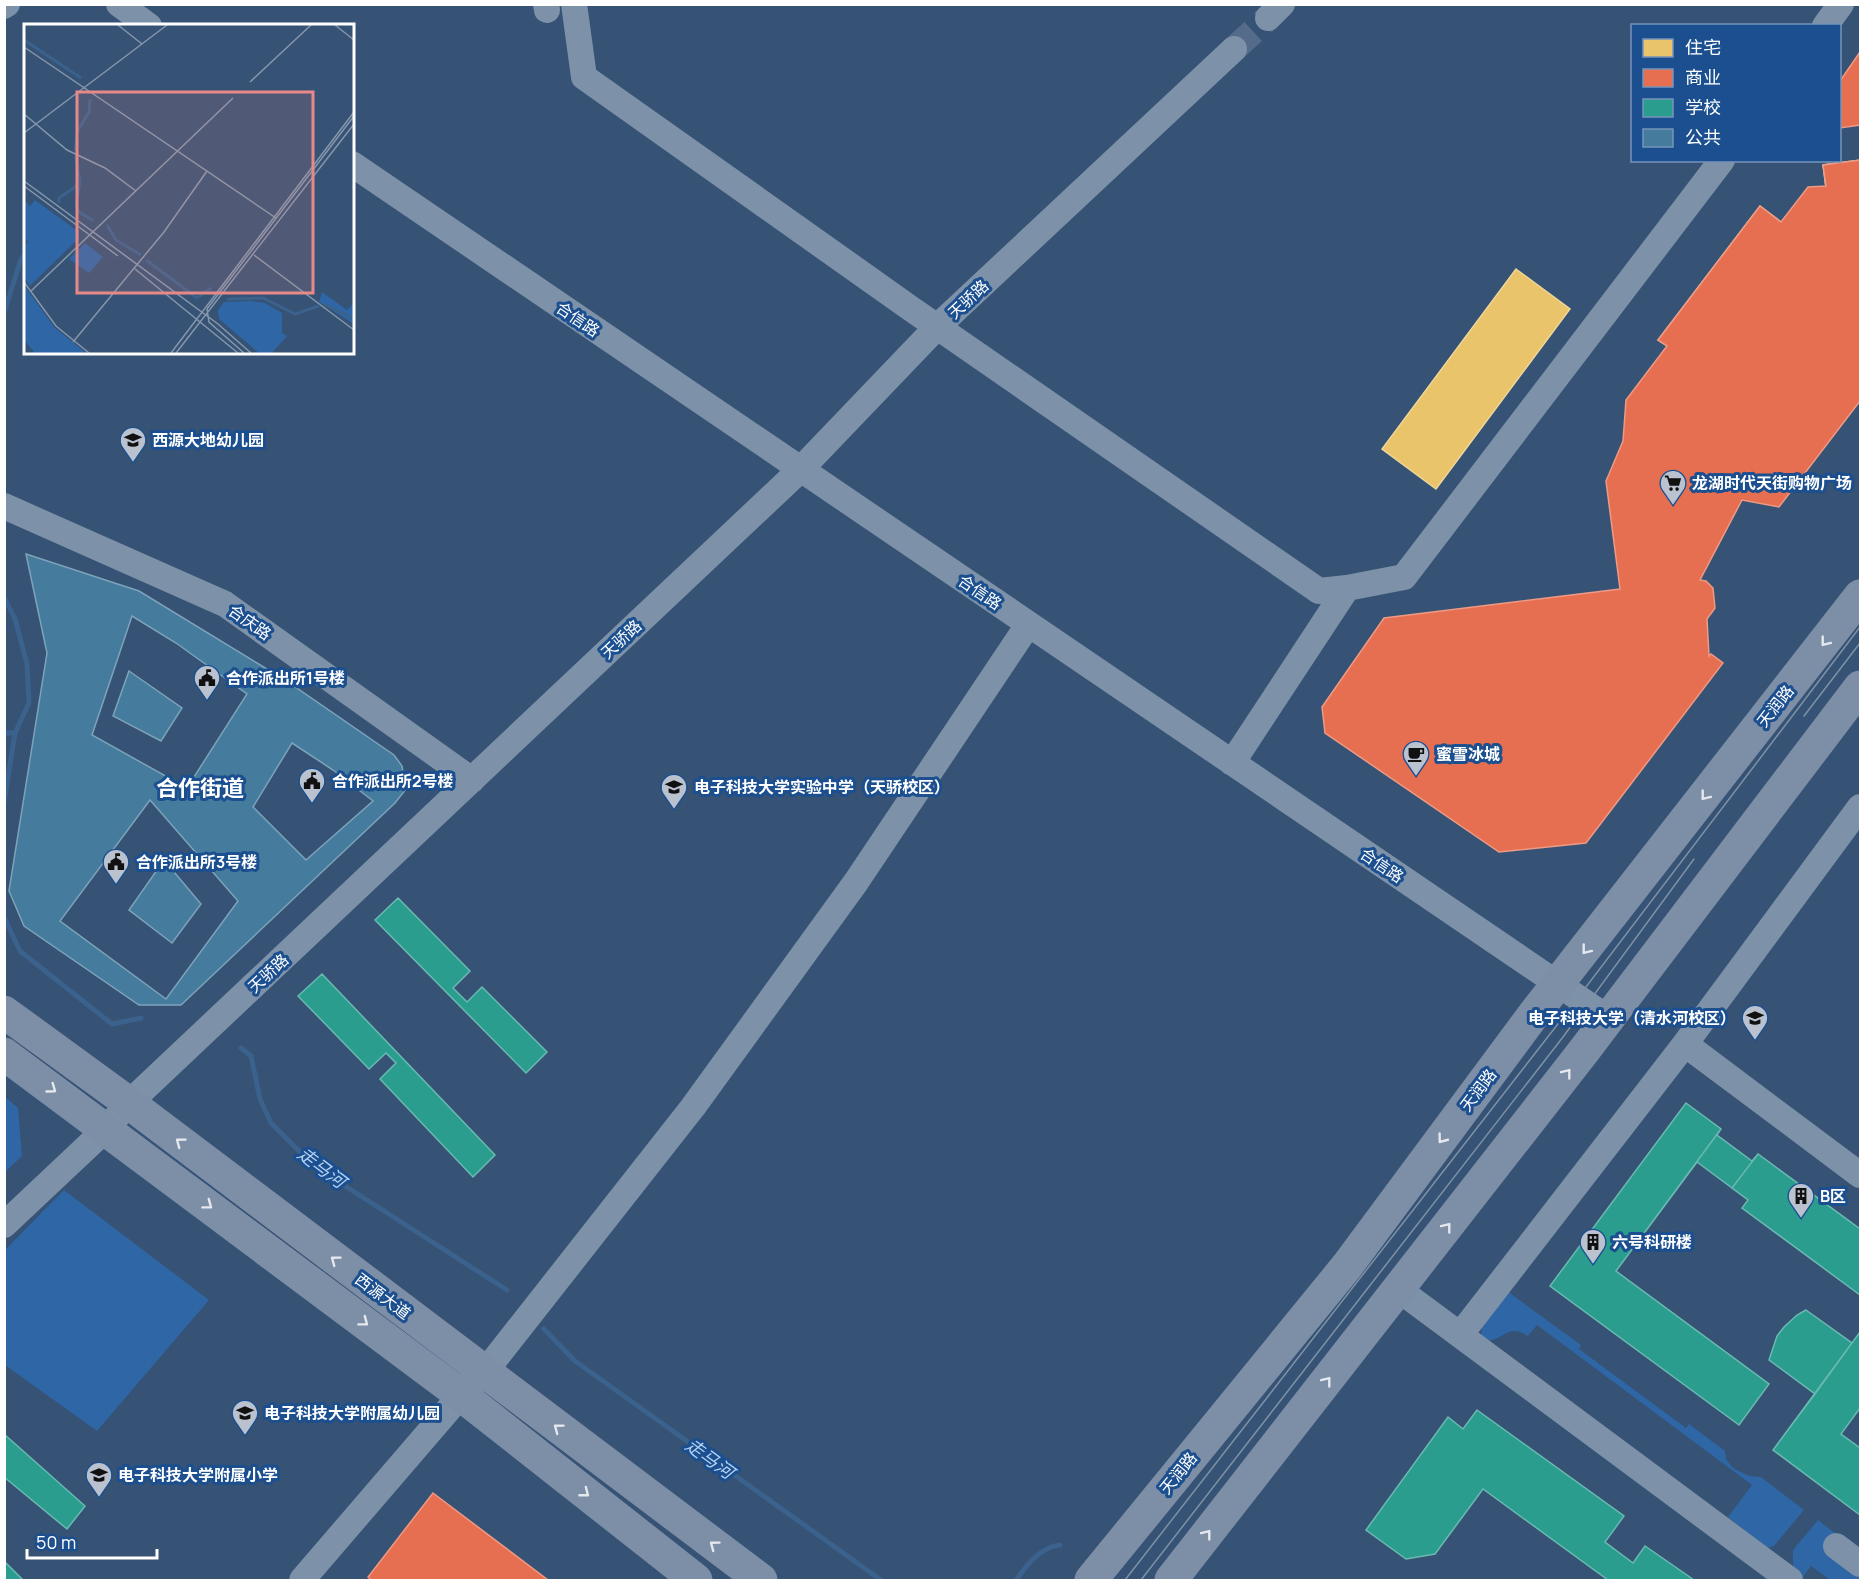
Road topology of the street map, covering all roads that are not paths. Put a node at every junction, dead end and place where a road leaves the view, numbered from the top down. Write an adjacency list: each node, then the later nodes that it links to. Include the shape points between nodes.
1 (118, 4): 4 (street)
2 (574, 4): 9 (street, via 584,77)
3 (1841, 4): 5 (street)
4 (146, 24)
5 (1826, 24)
6 (1233, 50): 9 (street, 天骄路)
7 (1720, 162): 12 (street, via 1404,577)
8 (354, 165): 10 (street, 合信路)
9 (937, 327): 10 (street, 天骄路); 12 (street, via 1319,591)
10 (800, 470): 14 (street, 合信路); 17 (street, 天骄路)
11 (4, 506): 17 (street, 合庆路, via 225,604)
12 (1347, 588): 16 (street)
13 (1860, 596): 19 (main road, 天润路, one-way to 19)
14 (1028, 625): 16 (street, 合信路); 30 (street, via 856,882 693,1107)
15 (1860, 687): 21 (main road)
16 (1232, 763): 19 (street, 合信路)
17 (472, 780): 24 (street, 天骄路)
18 (1860, 807): 22 (street)
19 (1558, 985): 21 (street, 合信路); 37 (main road, 天润路, one-way to 37, via 1347,1266)
20 (4, 1012): 24 (main road, 西源大道)
21 (1608, 1018): 28 (main road, one-way to 21)
22 (1685, 1044): 26 (street); 29 (street)
23 (4, 1054): 25 (main road, 西源大道, one-way to 25)
24 (129, 1103): 25 (street, 天骄路); 30 (main road, 西源大道, one-way to 24)
25 (106, 1129): 27 (street, 天骄路); 31 (main road, 西源大道, one-way to 31)
26 (1860, 1175)
27 (4, 1225)
28 (1398, 1290): 29 (street); 38 (main road, one-way to 28)
29 (1460, 1335): 39 (street)
30 (484, 1373): 31 (street); 36 (main road, 西源大道, one-way to 30)
31 (461, 1395): 34 (street); 35 (main road, 西源大道, one-way to 35)
32 (1836, 1546): 33 (street)
33 (1860, 1564)
34 (302, 1581)
35 (696, 1581)
36 (760, 1581)
37 (1091, 1581)
38 (1171, 1581)
39 (1790, 1581)

